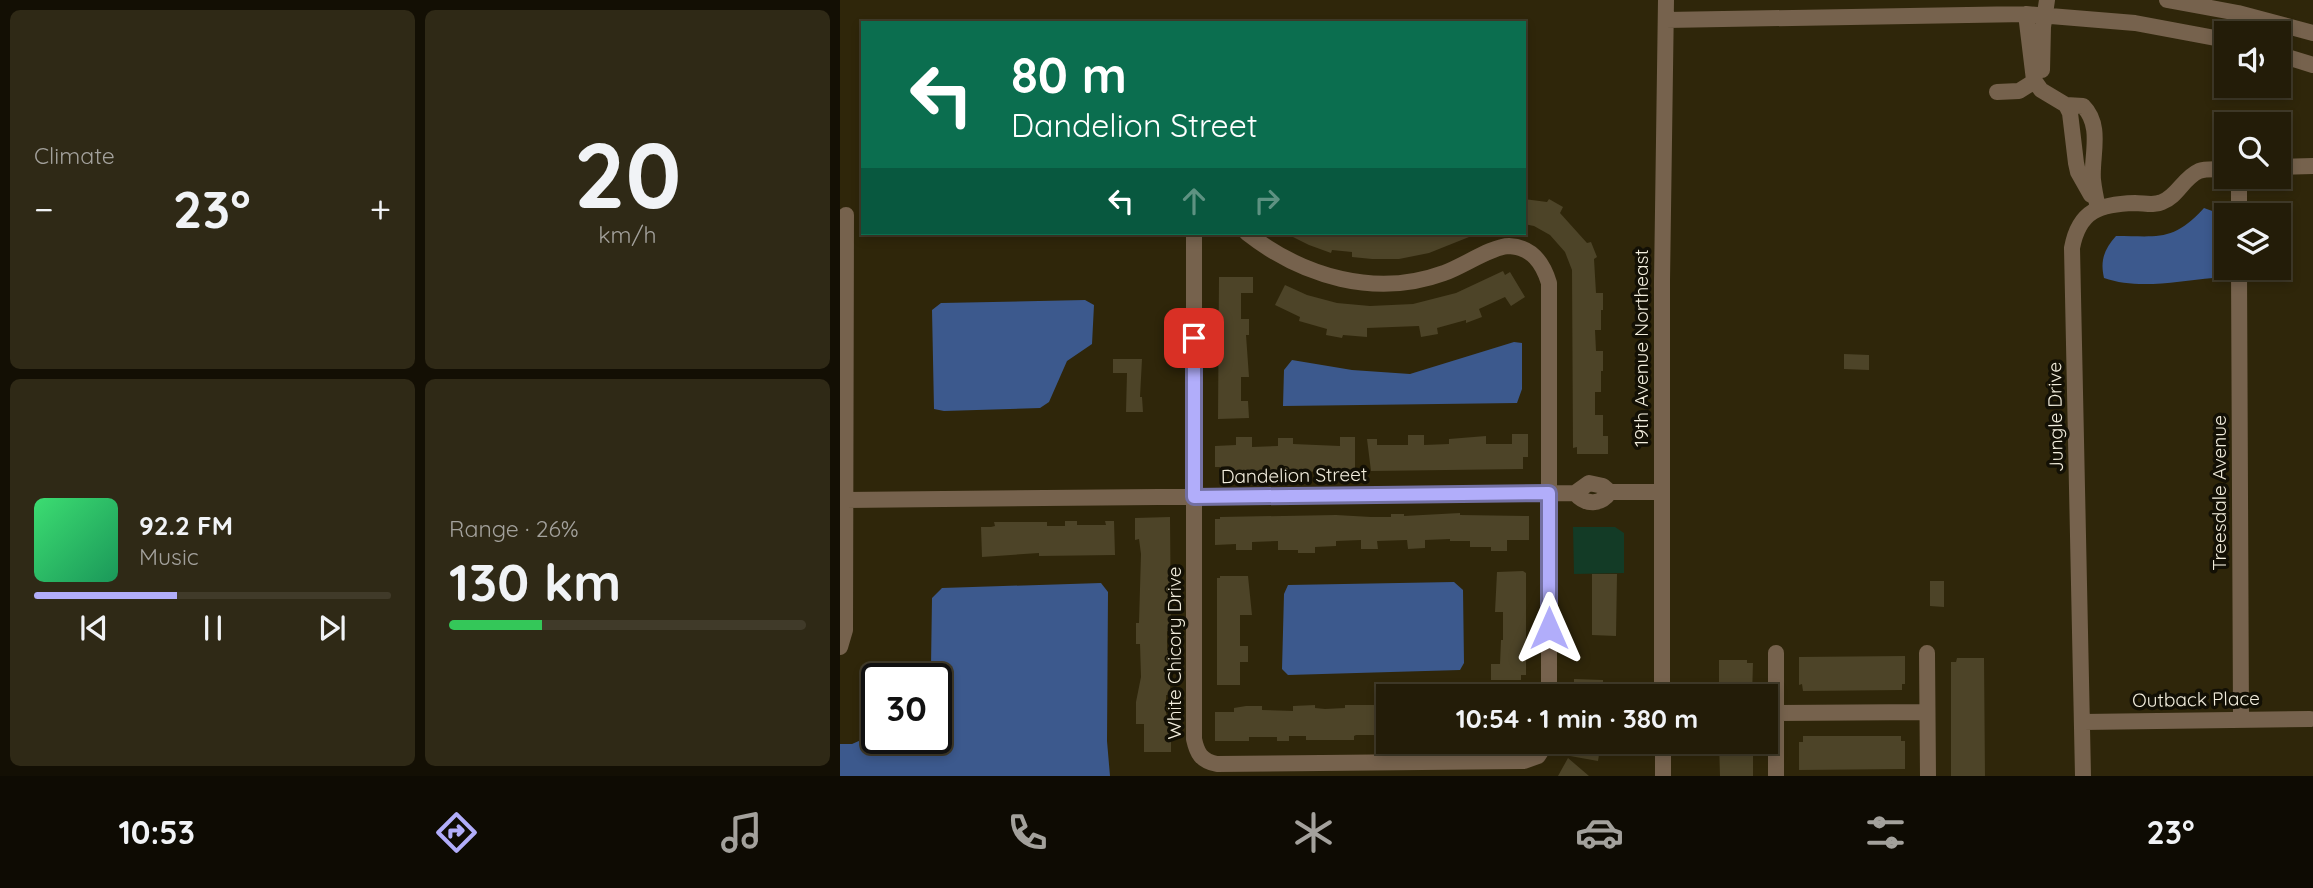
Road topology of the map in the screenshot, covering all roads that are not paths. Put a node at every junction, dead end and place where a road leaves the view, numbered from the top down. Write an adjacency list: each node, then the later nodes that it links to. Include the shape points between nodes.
1 (1666, 0): 5 (street, 19th Avenue Northeast)
2 (2167, 0): 6 (street)
3 (2046, 7): 4 (street); 7 (street); 12 (street, via 2041,59)
4 (2027, 9): 5 (street); 10 (street)
5 (1666, 20): 23 (street, 19th Avenue Northeast)
6 (2313, 33)
7 (2214, 38)
8 (2291, 58): 9 (street)
9 (2313, 65)
10 (2035, 81): 11 (street, via 2019,91); 12 (street)
11 (1997, 92)
12 (2047, 93): 16 (street, via 2066,105 2078,172)
13 (2313, 166): 14 (street)
14 (2291, 167)
15 (2214, 169): 16 (street, via 2200,170 2186,179 2173,197 2159,204)
16 (2098, 208): 37 (street, Jungle Drive, via 2077,231 2072,248)
17 (843, 215): 18 (street); 22 (street)
18 (861, 215)
19 (1195, 235): 25 (street, White Chicory Drive)
20 (1250, 235): 24 (street, via 1301,267 1334,279 1386,284 1443,274 1496,248 1522,248 1534,254 1549,283)
21 (2239, 280): 35 (street, Treesdale Avenue)
22 (843, 366): 26 (street)
23 (1662, 492): 24 (street, Dandelion Street, via 1610,492 1589,483 1575,493); 31 (street, 19th Avenue Northeast)
24 (1549, 493): 25 (street, Dandelion Street); 30 (street)
25 (1194, 497): 26 (street, Dandelion Street); 38 (street, White Chicory Drive, via 1194,738 1196,752 1203,759 1217,764 1524,761)
26 (845, 500): 27 (street, via 845,630)
27 (840, 647)
28 (1776, 653): 32 (street)
29 (1927, 653): 33 (street)
30 (1549, 684)
31 (1662, 684)
32 (1776, 684)
33 (1927, 712): 34 (street); 43 (street)
34 (1778, 713)
35 (2241, 719): 36 (street, Outback Place); 37 (street, Outback Place)
36 (2310, 719)
37 (2083, 723): 44 (street, Jungle Drive)
38 (1539, 754)
39 (1663, 754): 41 (street)
40 (1776, 754): 42 (street)
41 (1663, 776)
42 (1776, 776)
43 (1928, 776)
44 (2083, 776)

